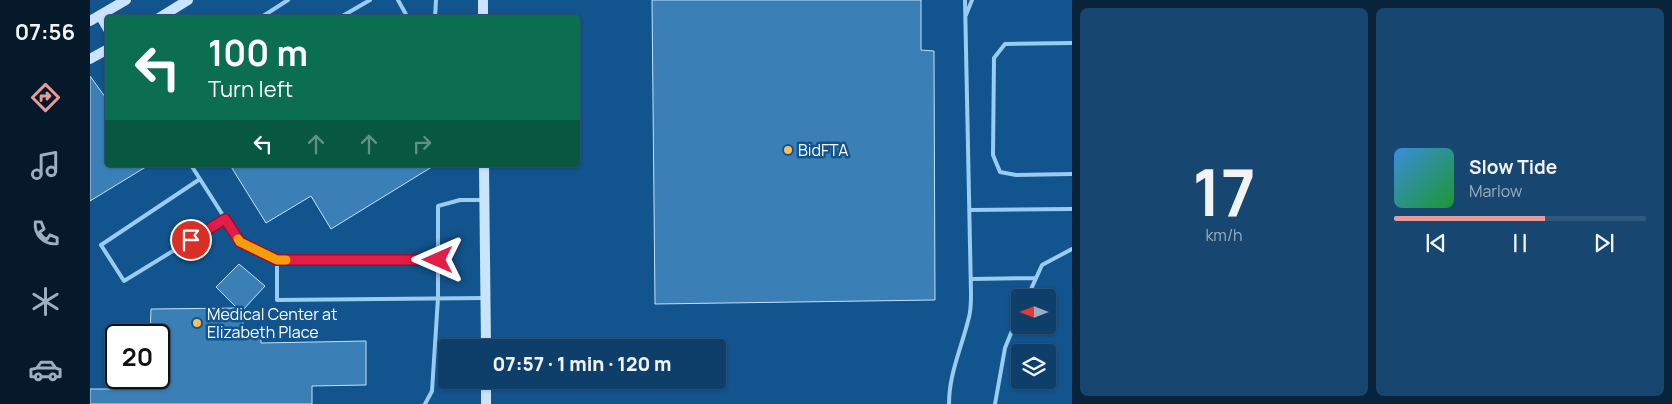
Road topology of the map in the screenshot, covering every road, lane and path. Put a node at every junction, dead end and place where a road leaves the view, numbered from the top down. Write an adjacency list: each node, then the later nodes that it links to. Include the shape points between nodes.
1 (126, 0): 10 (street)
2 (188, 0): 11 (street)
3 (288, 0): 12 (lane)
4 (370, 0): 13 (lane)
5 (398, 0): 14 (lane)
6 (436, 0): 15 (lane)
7 (483, 0): 16 (street)
8 (965, 0): 17 (lane)
9 (972, 0): 17 (lane)
10 (100, 15): 18 (street); 19 (street)
11 (164, 15)
12 (265, 15)
13 (345, 15)
14 (406, 15)
15 (435, 15)
16 (484, 15)
17 (966, 17): 29 (lane)
18 (90, 21)
19 (105, 24)
20 (1072, 43): 25 (lane, via 1005,44 994,58 993,156 1000,172 1016,175)
21 (105, 51): 22 (street)
22 (90, 59)
23 (192, 167): 26 (lane)
24 (484, 167): 27 (street)
25 (1072, 174)
26 (200, 179): 30 (lane); 30 (lane, via 101,245 124,281)
27 (485, 200): 33 (lane, via 460,200 438,206); 38 (street)
28 (1072, 209): 29 (lane)
29 (970, 210): 35 (lane)
30 (225, 219): 32 (lane, via 240,242)
31 (1072, 249): 34 (lane, via 1042,265)
32 (277, 260): 33 (lane); 37 (lane, via 277,300)
33 (438, 260): 37 (lane)
34 (1036, 278): 35 (lane); 36 (lane)
35 (971, 279): 44 (lane, via 969,316 953,368)
36 (1031, 289)
37 (438, 298): 38 (lane); 42 (lane, via 432,391)
38 (485, 298): 40 (street)
39 (1011, 333): 45 (lane, via 1005,348)
40 (486, 339)
41 (486, 389): 43 (street)
42 (425, 404)
43 (486, 404)
44 (948, 404)
45 (995, 404)

